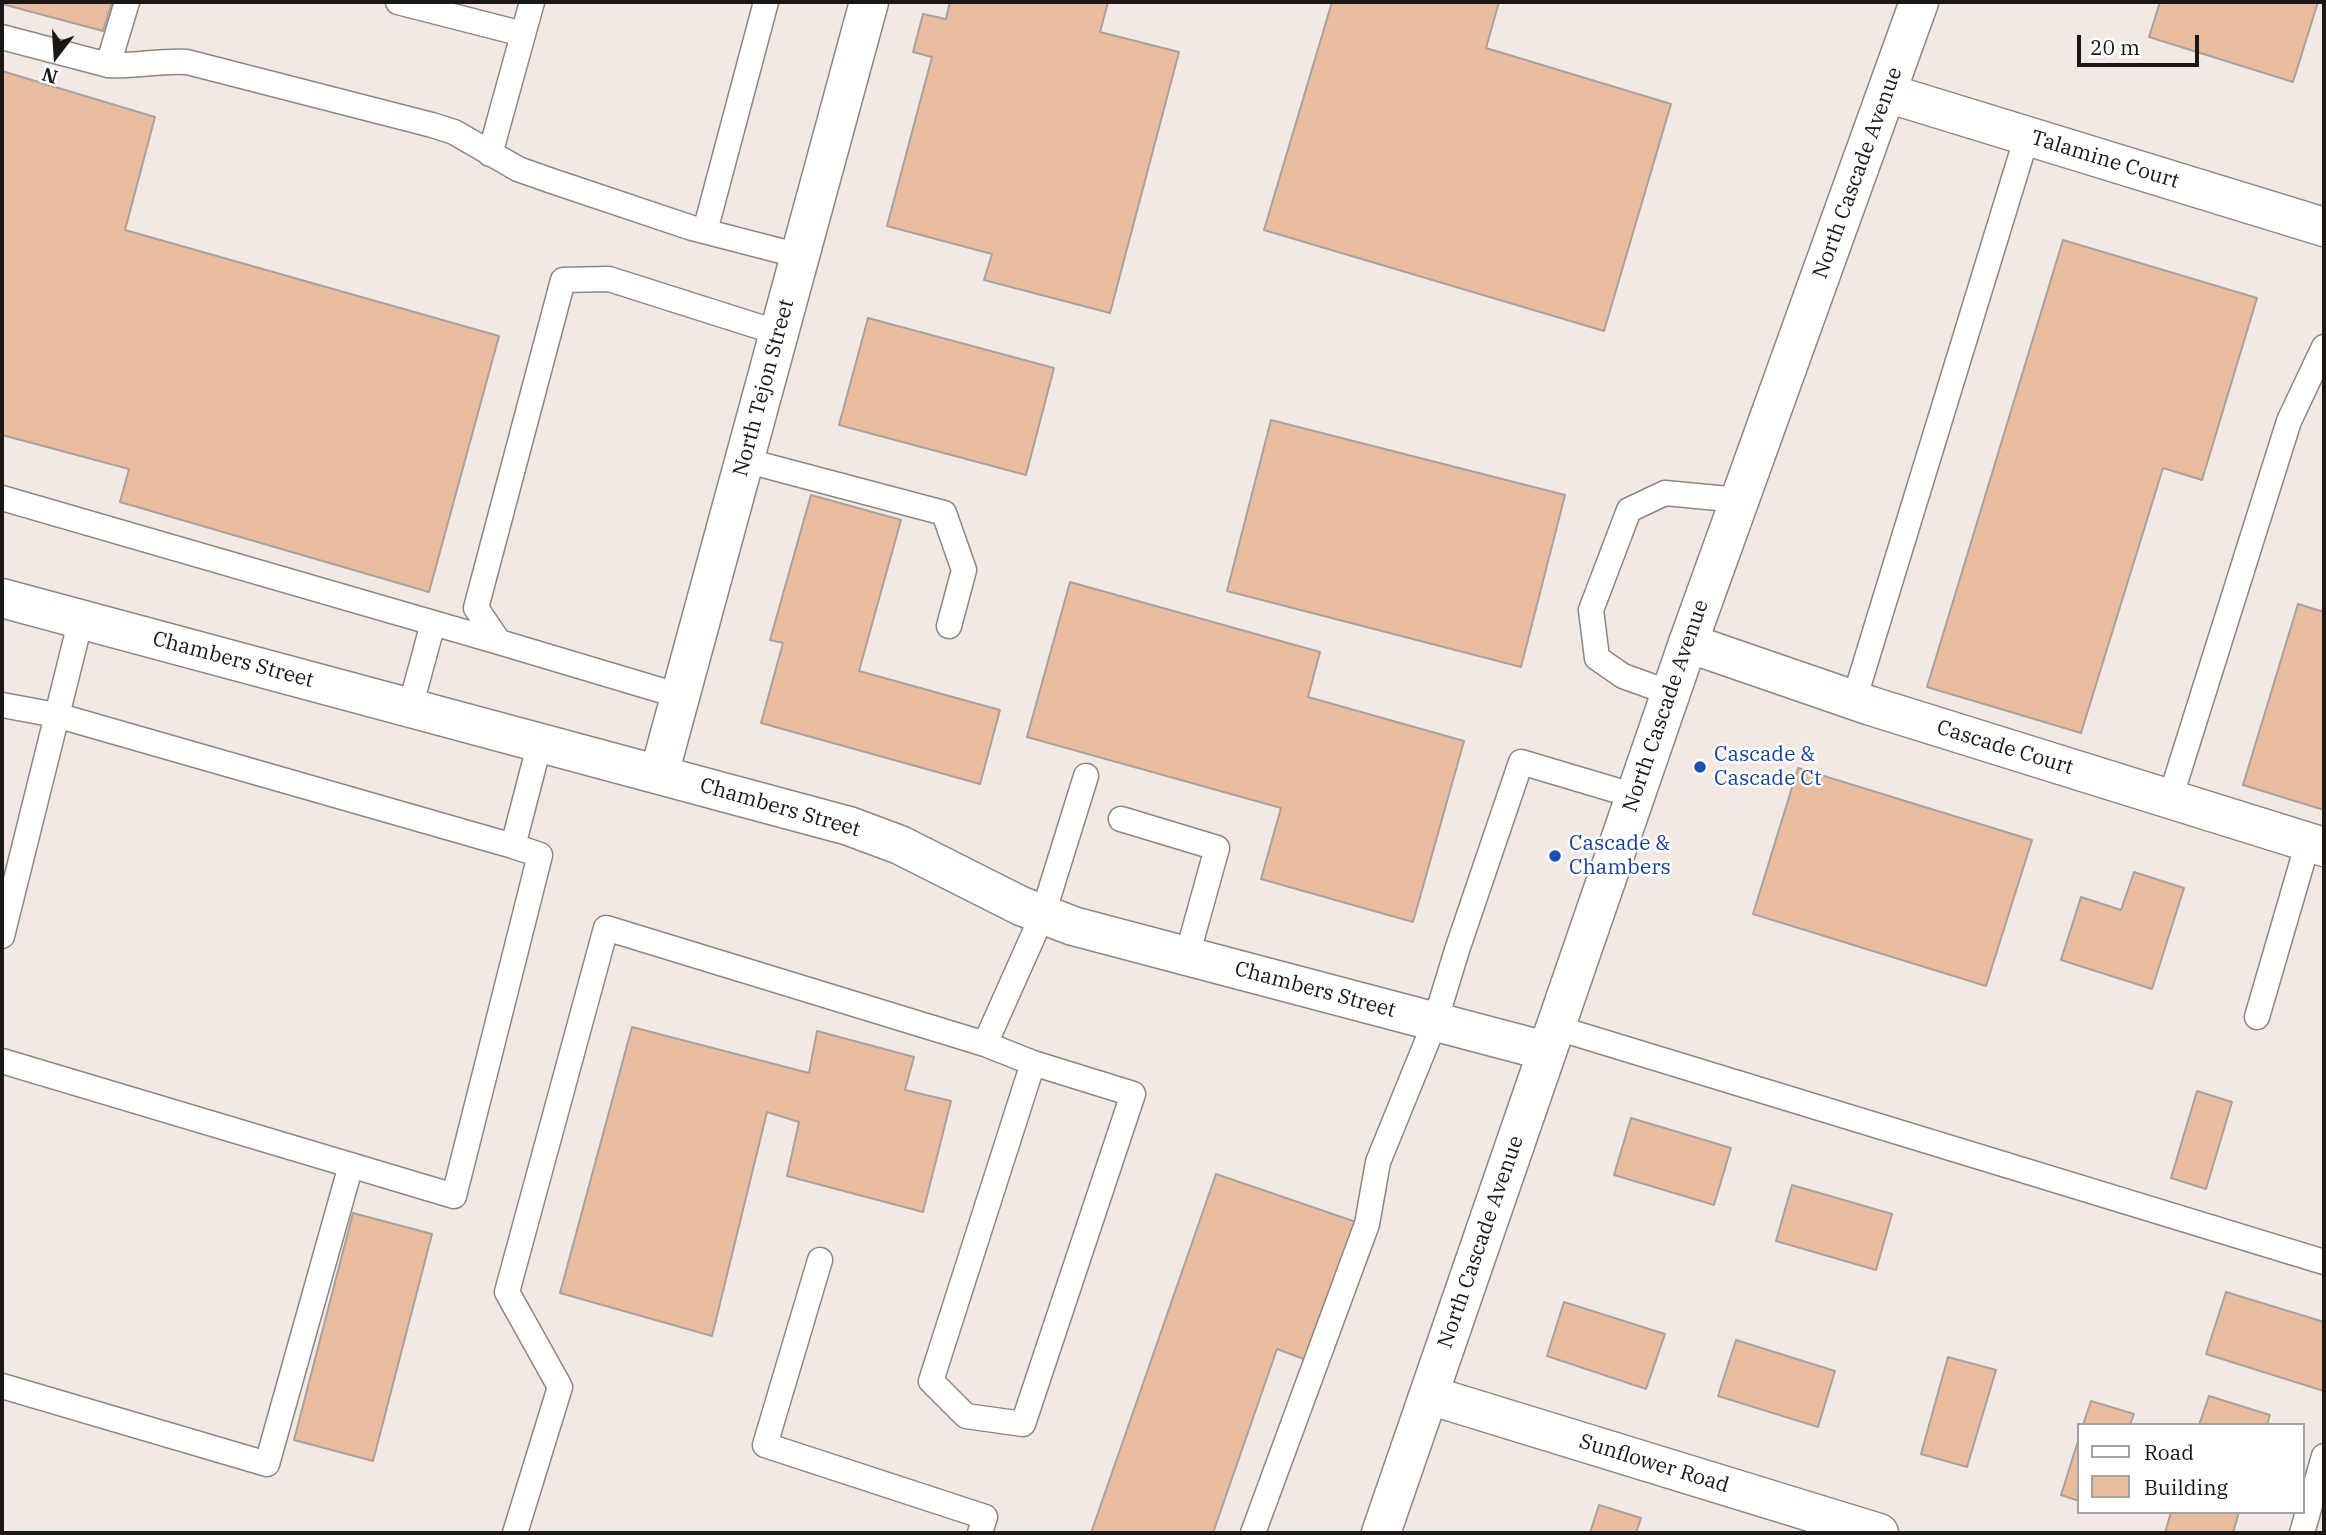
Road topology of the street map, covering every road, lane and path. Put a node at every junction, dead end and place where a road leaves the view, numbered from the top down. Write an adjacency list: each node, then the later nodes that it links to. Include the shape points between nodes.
1 (127, 2): 9 (lane)
2 (398, 2): 7 (lane)
3 (532, 2): 7 (lane)
4 (766, 2): 14 (lane)
5 (869, 2): 15 (street, North Tejon Street)
6 (1919, 2): 10 (street, North Cascade Avenue)
7 (523, 34): 12 (lane)
8 (2, 37): 9 (lane)
9 (107, 65): 12 (lane, via 187,62 432,125 454,132)
10 (1887, 93): 11 (street, Talamine Court); 20 (street, North Cascade Avenue)
11 (2027, 136): 13 (street, Talamine Court); 29 (lane)
12 (490, 154): 14 (lane, via 518,169)
13 (2324, 227)
14 (705, 232): 15 (lane)
15 (800, 256): 16 (street, North Tejon Street)
16 (779, 333): 18 (street, North Tejon Street); 25 (lane, via 608,279 563,280 476,608)
17 (2324, 347): 37 (lane, via 2289,421)
18 (744, 460): 24 (lane, via 944,513 964,570); 28 (street, North Tejon Street)
19 (2, 498): 23 (lane)
20 (1740, 500): 26 (street, North Cascade Avenue); 27 (lane, via 1665,493 1629,510 1591,610 1597,658 1623,677)
21 (2, 598): 22 (street, Chambers Street)
22 (81, 619): 31 (street, Chambers Street); 32 (lane)
23 (433, 623): 25 (lane); 31 (lane)
24 (950, 626)
25 (499, 642): 28 (lane)
26 (1688, 643): 27 (street, North Cascade Avenue); 29 (street, Cascade Court)
27 (1670, 693): 36 (street, North Cascade Avenue)
28 (680, 696): 34 (street, North Tejon Street)
29 (1854, 700): 37 (street, Cascade Court)
30 (2, 705): 32 (lane)
31 (410, 708): 33 (street, Chambers Street)
32 (56, 715): 40 (lane); 42 (lane)
33 (540, 742): 34 (street, Chambers Street); 40 (lane)
34 (659, 775): 41 (street, Chambers Street, via 849,826 900,845)
35 (1086, 776): 41 (lane)
36 (1635, 796): 45 (lane, via 1521,762); 46 (street, North Cascade Avenue)
37 (2170, 799): 39 (street, Cascade Court)
38 (1121, 818): 43 (lane, via 1217,848)
39 (2316, 844): 44 (lane)
40 (513, 846): 50 (lane, via 540,855 454,1196)
41 (1043, 914): 43 (street, Chambers Street); 47 (lane)
42 (2, 936)
43 (1187, 956): 45 (street, Chambers Street)
44 (2257, 1017)
45 (1435, 1022): 46 (street, Chambers Street); 58 (lane, via 1378,1161 1367,1224)
46 (1550, 1039): 52 (lane); 54 (street, North Cascade Avenue)
47 (985, 1044): 49 (lane); 56 (lane, via 606,928 508,1293 560,1387)
48 (2, 1061): 50 (lane)
49 (1033, 1063): 49 (lane, via 931,1381 966,1416 1023,1424 1133,1094)
50 (351, 1165): 53 (lane, via 267,1464)
51 (820, 1259): 57 (lane, via 765,1445 985,1517)
52 (2324, 1262)
53 (2, 1386)
54 (1429, 1395): 59 (street, North Cascade Avenue); 60 (street, Sunflower Road)
55 (2324, 1456): 61 (lane)
56 (515, 1533)
57 (980, 1533)
58 (1253, 1533)
59 (1381, 1533)
60 (1880, 1533)
61 (2302, 1533)

